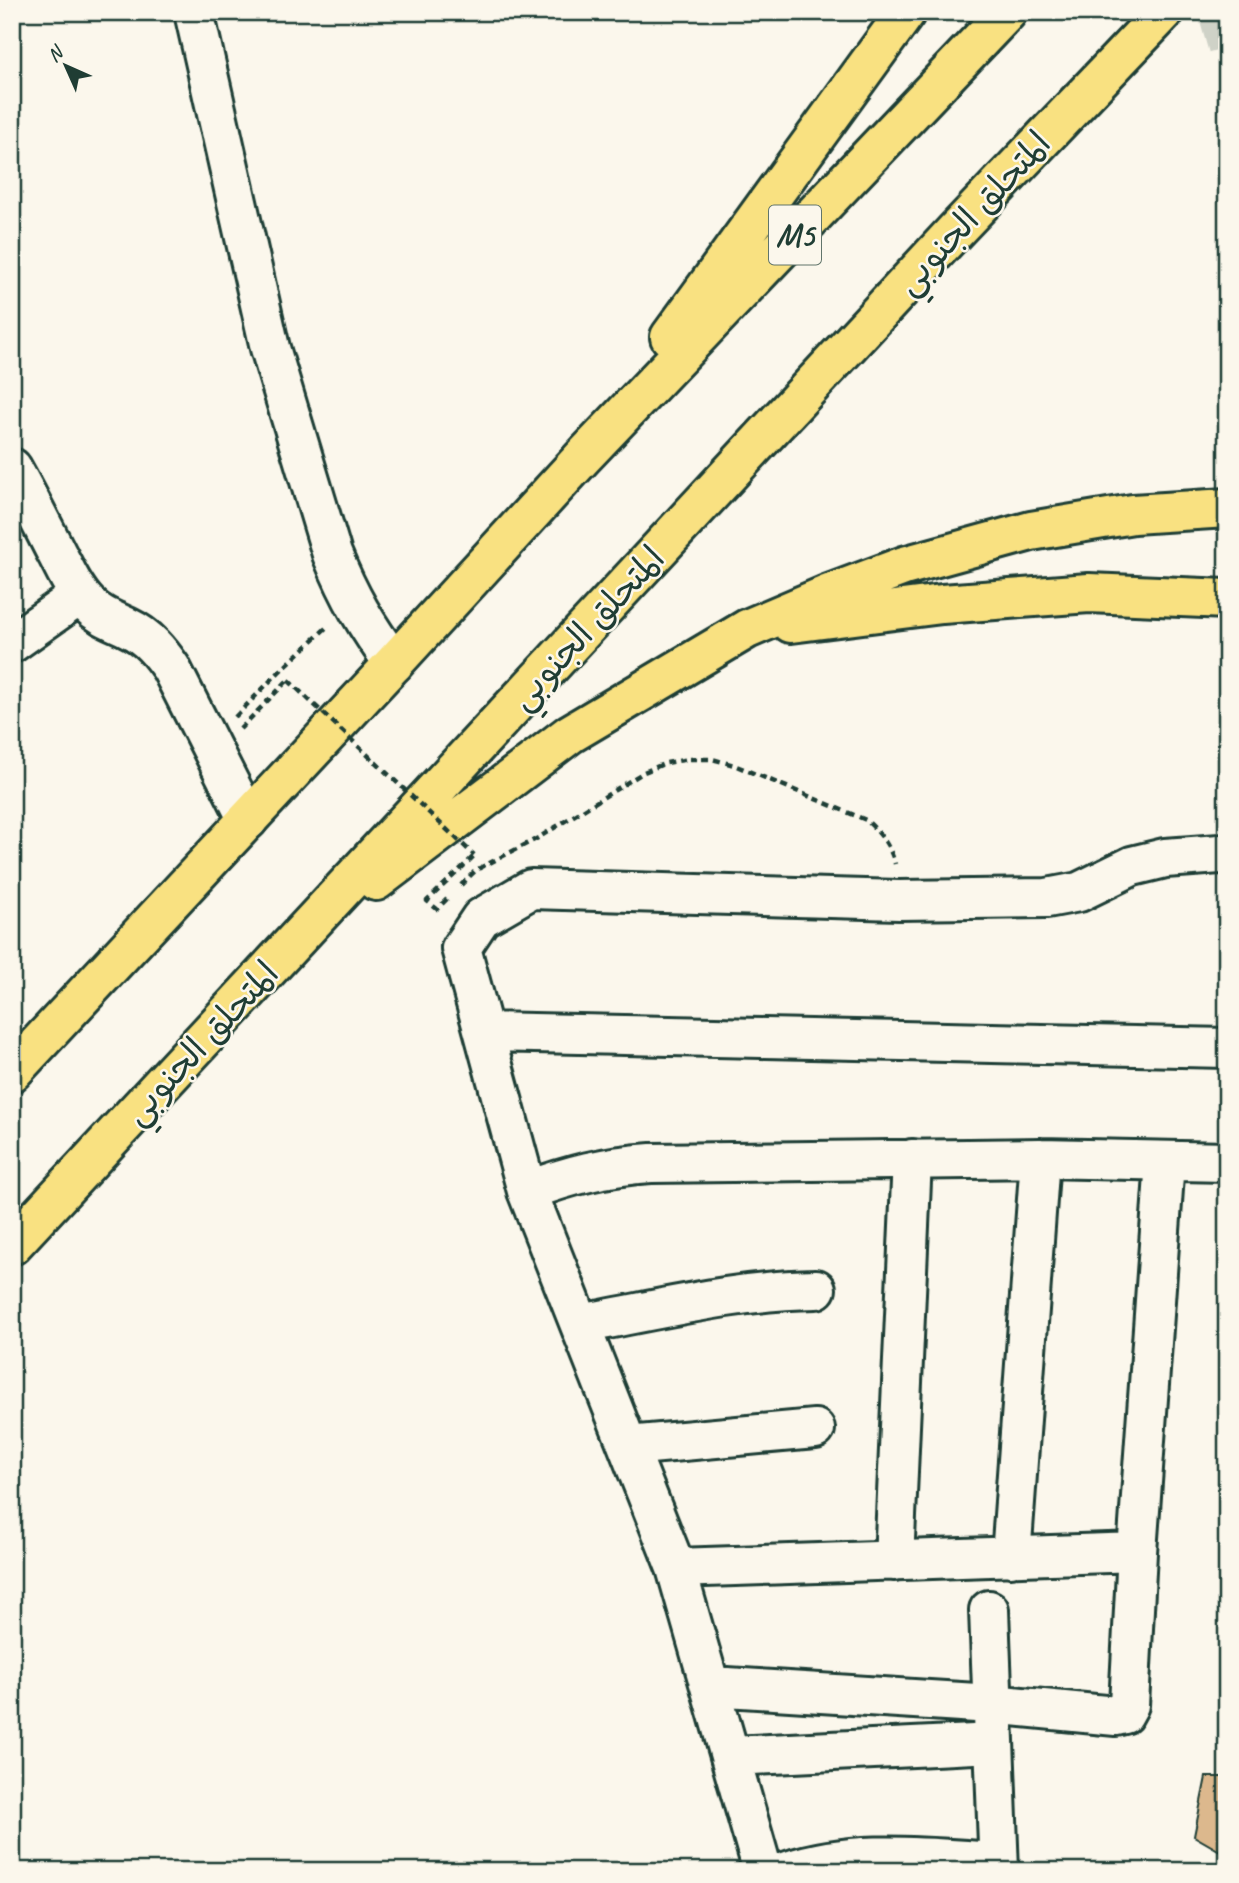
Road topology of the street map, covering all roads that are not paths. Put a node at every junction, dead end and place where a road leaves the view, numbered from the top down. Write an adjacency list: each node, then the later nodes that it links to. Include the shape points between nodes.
1 (194, 12): 12 (street, via 270,348 332,554 370,631)
2 (906, 12): 5 (highway)
3 (1007, 12): 5 (highway, M5)
4 (1164, 12): 15 (highway, المتحلق الجنوبي)
5 (582, 458): 12 (highway)
6 (12, 468): 8 (street)
7 (1227, 508): 10 (highway, via 1133,514 1031,531 904,566)
8 (80, 594): 11 (street); 13 (street, via 110,621 130,628 161,653)
9 (1227, 599): 10 (highway, via 1089,593 942,604)
10 (747, 629): 15 (highway, via 570,734)
11 (12, 643)
12 (394, 663): 13 (highway)
13 (248, 820): 18 (highway)
14 (1227, 855): 16 (street, via 1179,857 1132,866 1079,892 1047,898 899,900 531,889 481,918 461,948)
15 (294, 943): 24 (highway, المتحلق الجنوبي)
16 (484, 1032): 17 (street); 23 (street)
17 (1227, 1048)
18 (12, 1072)
19 (1040, 1158): 20 (street); 21 (street); 30 (street)
20 (912, 1159): 23 (street, via 622,1165); 31 (street)
21 (1165, 1161): 22 (street); 29 (street)
22 (1227, 1162)
23 (527, 1191): 26 (street)
24 (12, 1245)
25 (816, 1289): 26 (street, via 748,1294)
26 (580, 1324): 28 (street)
27 (815, 1429): 28 (street)
28 (628, 1446): 32 (street)
29 (1137, 1552): 30 (street); 35 (street, via 1128,1710 1116,1716)
30 (1011, 1557): 31 (street)
31 (894, 1561): 32 (street)
32 (676, 1569): 34 (street)
33 (989, 1610): 35 (street)
34 (711, 1686): 35 (street); 37 (street)
35 (992, 1704): 36 (street)
36 (994, 1743): 37 (street); 38 (street)
37 (731, 1756): 39 (street)
38 (998, 1866): 40 (street, via 869,1856)
39 (763, 1871)
40 (788, 1871)

